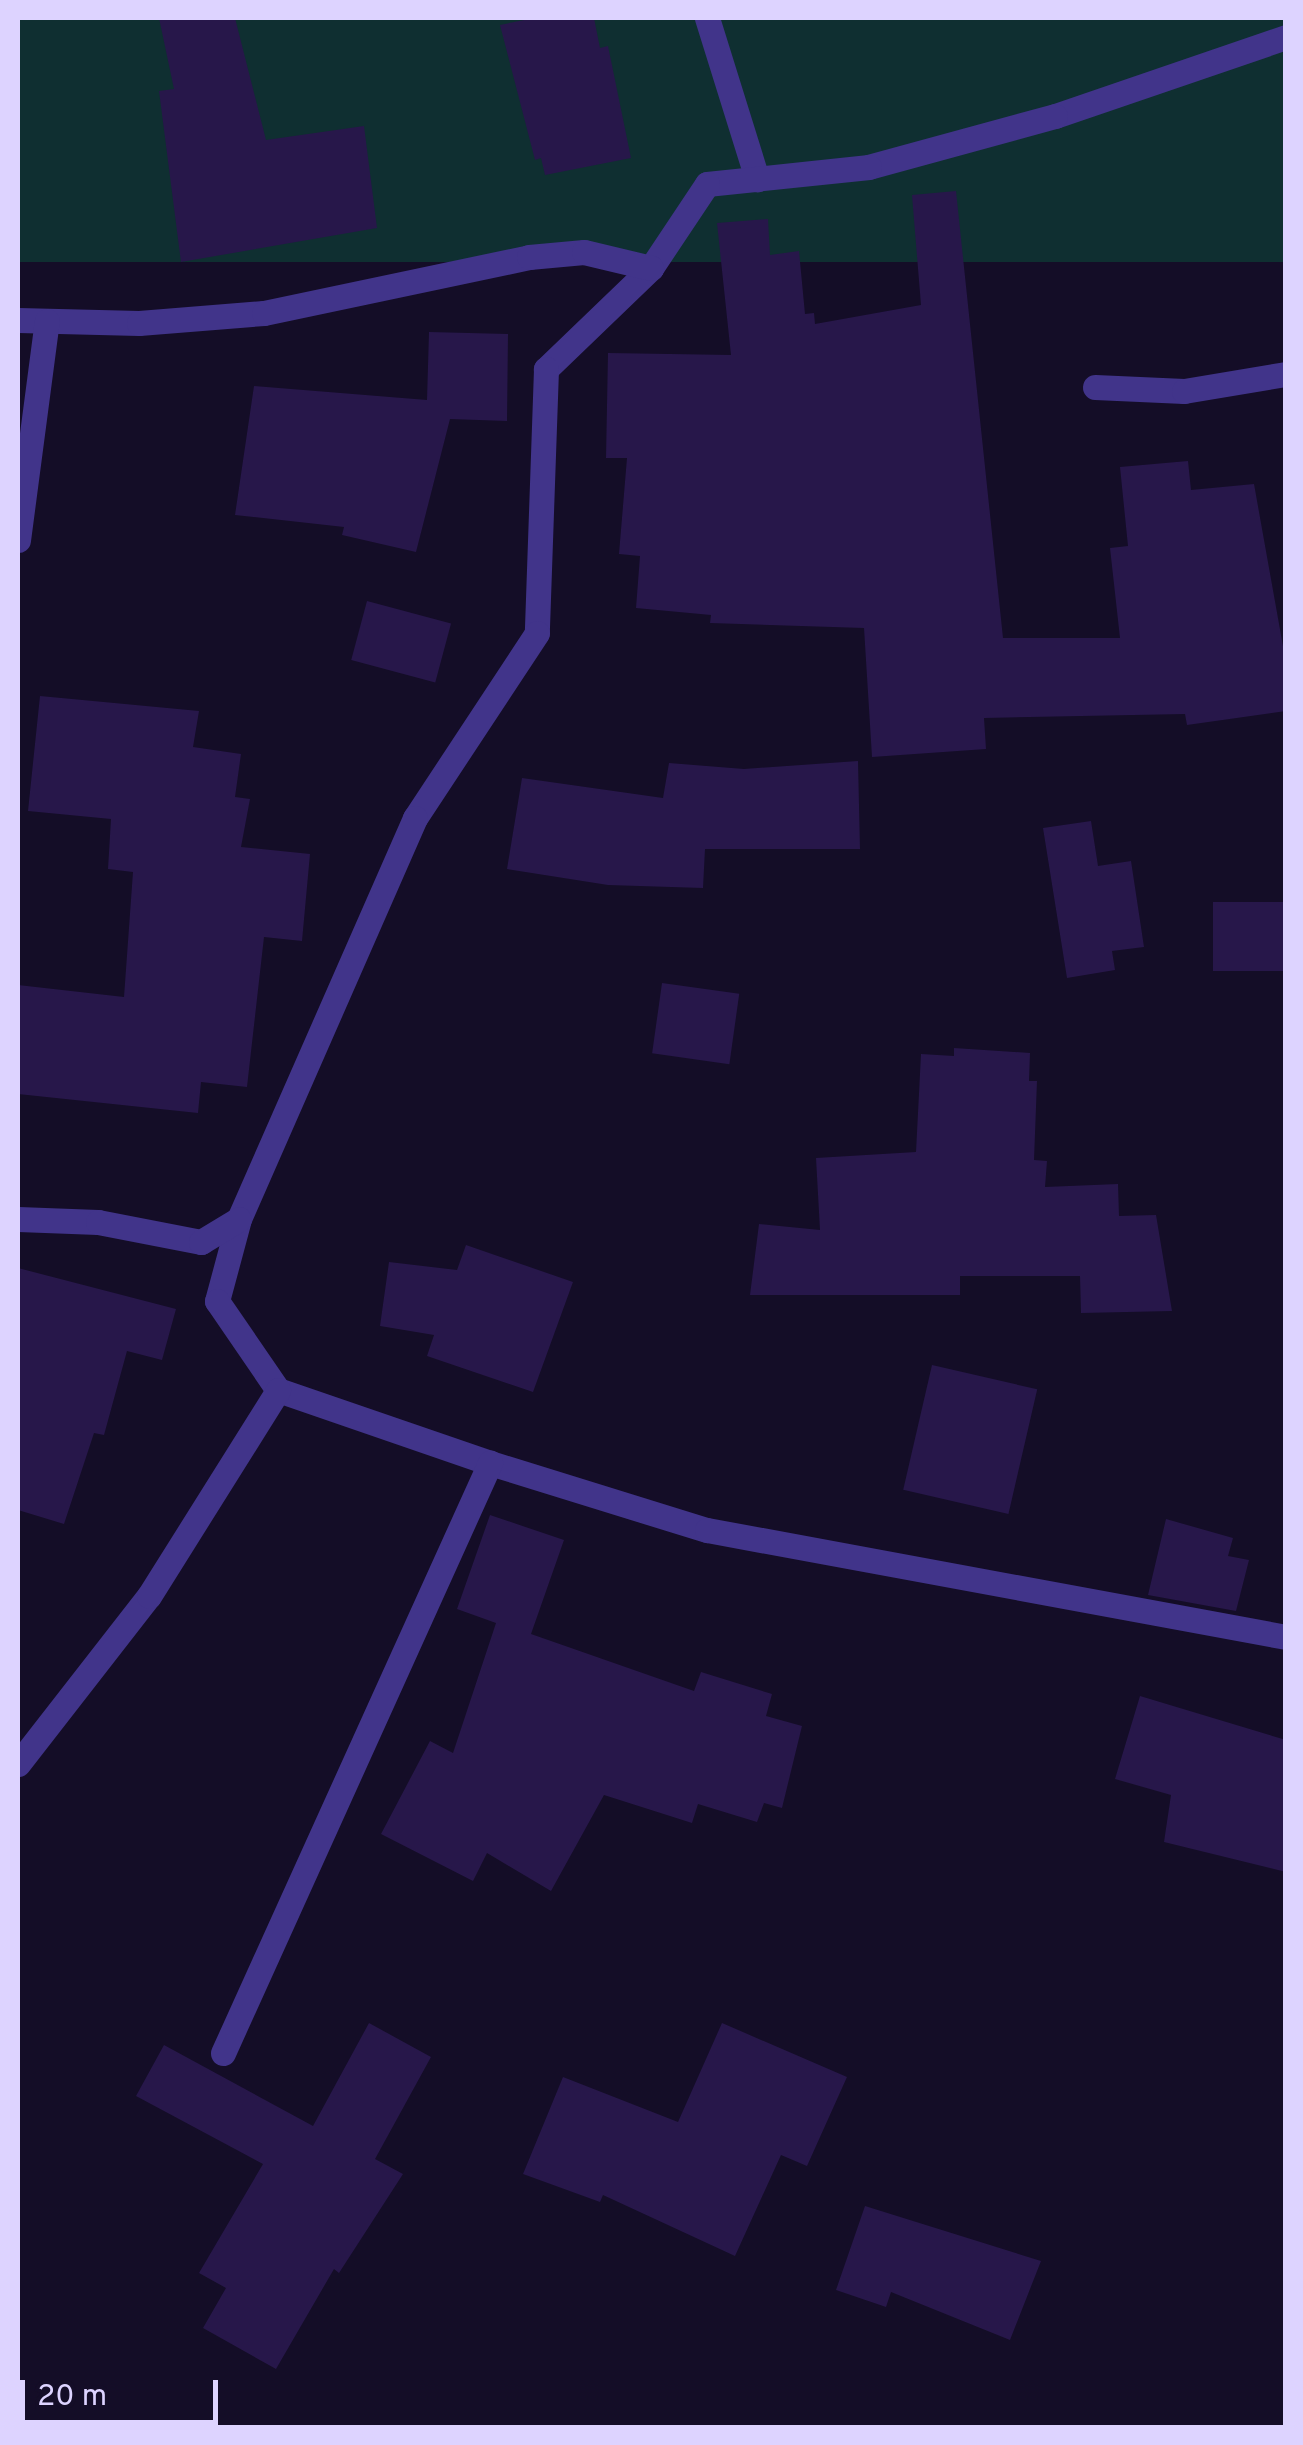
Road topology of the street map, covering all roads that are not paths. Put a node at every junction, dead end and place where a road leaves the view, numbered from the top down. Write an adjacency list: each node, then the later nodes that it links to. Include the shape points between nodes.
1 (707, 18): 3 (street)
2 (1286, 36): 3 (street, via 1055,116 869,166)
3 (757, 178): 4 (street, via 707,184)
4 (651, 268): 6 (street, via 584,252 529,257 264,313); 11 (street, via 546,369 537,632 415,818)
5 (18, 320): 6 (street)
6 (47, 321): 9 (street)
7 (1286, 374): 8 (street, via 1184,392)
8 (1095, 387)
9 (18, 540)
10 (18, 1219): 11 (street, via 98,1222 201,1242)
11 (239, 1219): 12 (street, via 218,1301)
12 (278, 1390): 13 (street); 15 (street, via 149,1596)
13 (490, 1462): 14 (street, via 707,1530); 16 (street)
14 (1286, 1637)
15 (18, 1764)
16 (223, 2054)

